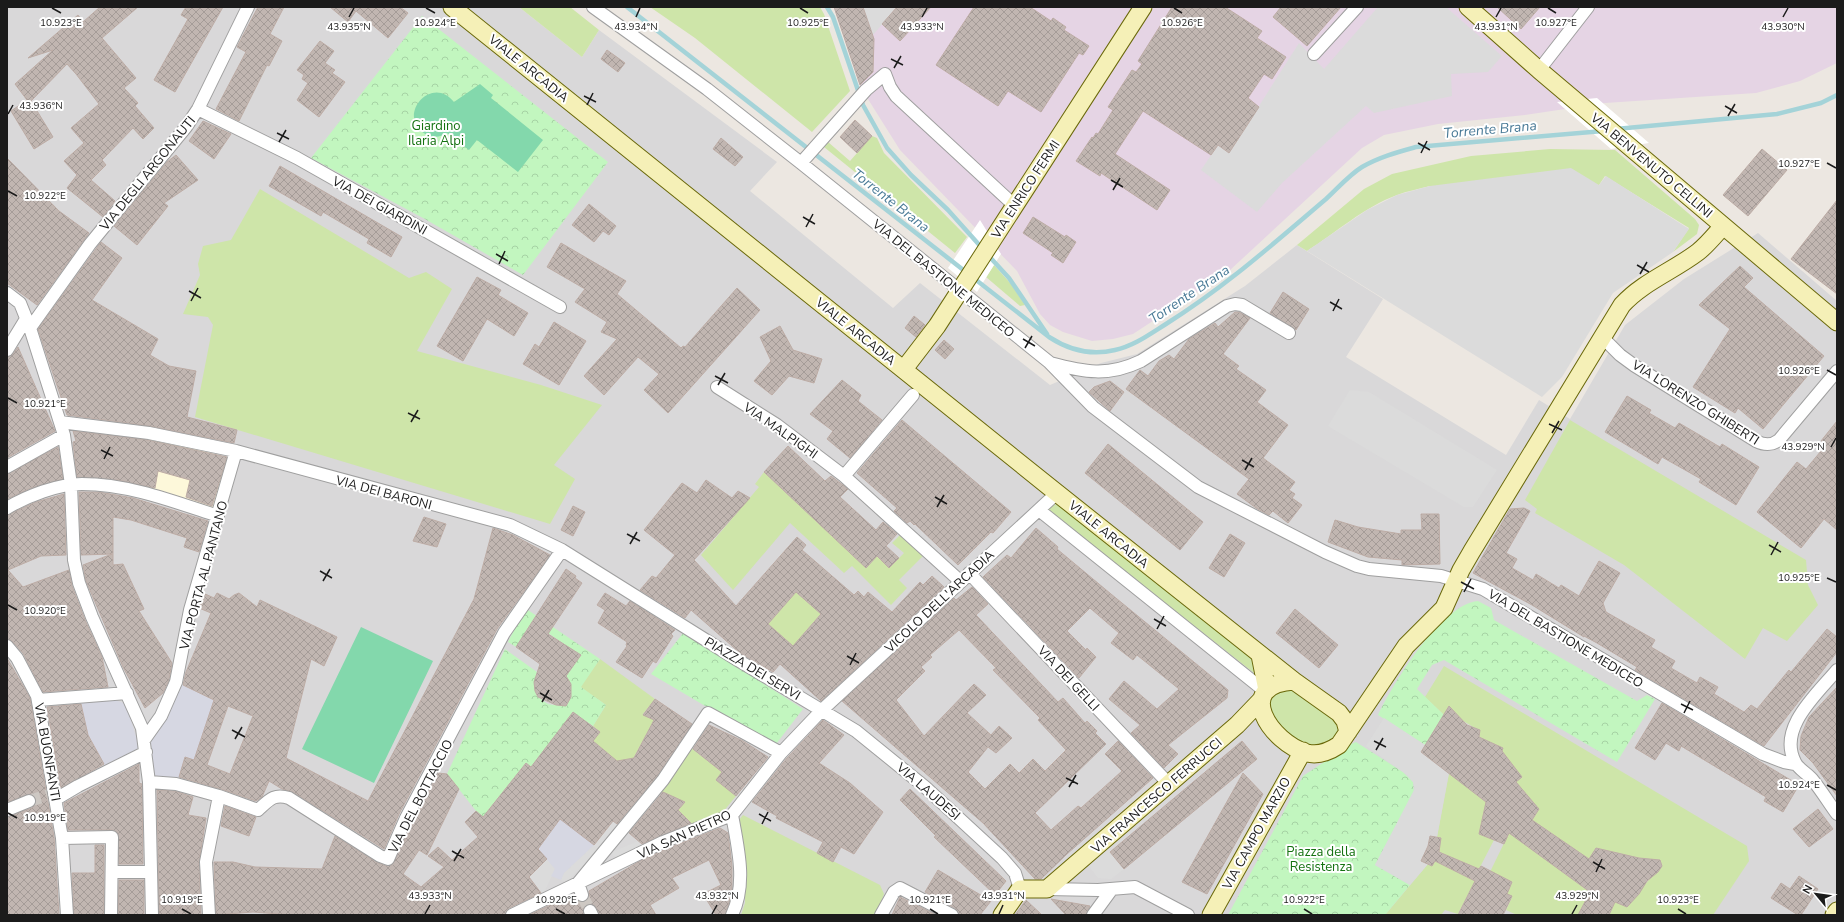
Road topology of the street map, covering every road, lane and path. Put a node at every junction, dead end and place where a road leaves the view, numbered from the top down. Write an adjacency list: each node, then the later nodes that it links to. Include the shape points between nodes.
1 (248, 7): 10 (street, VIA DEGLI ARGONAUTI)
2 (452, 7): 23 (street, VIALE ARCADIA)
3 (593, 7): 11 (street, VIA DEL BASTIONE MEDICEO)
4 (1143, 7): 12 (street, VIA ENRICO FERMI)
5 (1357, 7): 8 (street)
6 (1468, 7): 9 (street, VIA BENVENUTO CELLINI)
7 (1588, 7): 9 (street)
8 (1314, 54)
9 (1539, 70): 13 (street, VIA BENVENUTO CELLINI)
10 (198, 110): 16 (street, VIA DEI GIARDINI, via 297,158); 18 (street, VIA DEGLI ARGONAUTI)
11 (803, 160): 12 (street, via 866,90 885,74 896,96); 14 (street, VIA DEL BASTIONE MEDICEO)
12 (1015, 206): 14 (street, VIA ENRICO FERMI)
13 (1723, 226): 17 (street, VIA BENVENUTO CELLINI); 20 (street, via 1697,253 1650,282 1627,300)
14 (962, 287): 22 (street, VIA DEL BASTIONE MEDICEO); 23 (street, VIA ENRICO FERMI, via 931,336)
15 (7, 293): 18 (street, via 20,303)
16 (560, 307)
17 (1837, 322)
18 (28, 323): 21 (street, VIA DEGLI ARGONAUTI); 27 (street)
19 (1289, 333): 22 (street, via 1247,307 1234,304 1127,367 1086,372)
20 (1602, 337): 24 (street, VIA LORENZO GHIBERTI, via 1635,366 1765,445 1774,444 1779,440); 39 (street)
21 (7, 350)
22 (1049, 362): 39 (street, VIA DEL BASTIONE MEDICEO, via 1093,407 1198,487 1357,566 1431,574)
23 (904, 369): 33 (street, VIALE ARCADIA)
24 (1837, 371)
25 (717, 387): 31 (street, VIA MALPIGHI, via 777,425)
26 (913, 395): 31 (street)
27 (60, 422): 28 (street); 29 (street, VIA DEI BARONI, via 150,433)
28 (64, 435): 30 (street); 32 (street)
29 (236, 451): 36 (street, VIA PORTA AL PANTANO); 37 (street, VIA DEI BARONI, via 510,525)
30 (7, 468)
31 (844, 476): 38 (street, VIA MALPIGHI)
32 (71, 485): 34 (street, via 25,499); 36 (street, via 113,487 150,494); 45 (street, via 72,542 78,577 92,618)
33 (1057, 493): 35 (street, VICOLO DELL'ARCADIA); 42 (street, VIALE ARCADIA)
34 (7, 508)
35 (1039, 510): 38 (street, VICOLO DELL'ARCADIA); 46 (street)
36 (218, 516): 52 (street, VIA PORTA AL PANTANO, via 190,610 176,682 161,716)
37 (562, 550): 40 (street, VIA DEI BARONI); 60 (street, VIA DEL BOTTACCIO, via 504,633 406,818 388,859 289,798 280,795 273,797 258,810)
38 (964, 577): 50 (street, VICOLO DELL'ARCADIA); 58 (street, VIA DEI GELLI)
39 (1457, 580): 48 (street, via 1444,608 1406,646); 56 (street, VIA DEL BASTIONE MEDICEO, via 1494,595 1763,754)
40 (684, 626): 50 (street, PIAZZA DEI SERVI)
41 (7, 646): 47 (street, VIA BUONFANTI, via 17,658)
42 (1260, 655): 44 (street, VIALE ARCADIA); 46 (street)
43 (1837, 670): 56 (street, via 1804,709 1796,723 1790,747)
44 (1294, 681): 46 (street, via 1284,681); 49 (street)
45 (125, 689): 47 (street); 52 (street, via 138,718)
46 (1265, 694): 53 (street, via 1261,707 1265,720 1280,736); 58 (street, VIA FRANCESCO FERRUCCI, via 1237,725)
47 (38, 700): 59 (street, VIA BUONFANTI)
48 (1366, 705): 49 (street, via 1346,711); 51 (street)
49 (1330, 706): 51 (street, via 1344,718)
50 (822, 710): 55 (street, VIA SAN PIETRO); 69 (street, VIA LAUDESI, via 868,739 953,812 1009,865 1018,879)
51 (1348, 732): 53 (street, via 1333,749 1316,754)
52 (144, 740): 54 (street)
53 (1302, 751): 85 (street, VIA CAMPO MARZIO)
54 (146, 752): 57 (street); 59 (street)
55 (781, 753): 64 (street, VIA SAN PIETRO); 68 (street, via 708,713 663,780)
56 (1795, 764): 63 (street, via 1813,781)
57 (149, 782): 60 (street, VIA DEL BOTTACCIO, via 176,784); 67 (street)
58 (1169, 784): 70 (street, VIA FRANCESCO FERRUCCI)
59 (53, 796): 65 (street, VIA BUONFANTI)
60 (219, 796): 77 (street, via 206,862)
61 (29, 801): 62 (street)
62 (7, 810)
63 (1837, 814)
64 (732, 816): 68 (street, VIA SAN PIETRO, via 663,842); 79 (street, via 738,848 740,884)
65 (62, 838): 66 (street, via 112,837); 74 (street, VIA BUONFANTI)
66 (112, 872): 67 (street); 75 (street)
67 (151, 872): 76 (street)
68 (578, 884): 72 (street); 78 (street, VIA SAN PIETRO)
69 (1020, 888): 70 (street); 82 (street)
70 (1047, 889): 71 (street)
71 (1112, 889): 83 (street); 84 (street, via 1135,887)
72 (582, 895)
73 (1837, 911): 86 (street)
74 (67, 915)
75 (111, 915)
76 (152, 915)
77 (209, 915)
78 (512, 915)
79 (732, 915)
80 (881, 915): 81 (street, via 895,890 900,888)
81 (952, 915)
82 (1002, 915)
83 (1093, 915)
84 (1188, 915)
85 (1211, 915)
86 (1834, 915)

